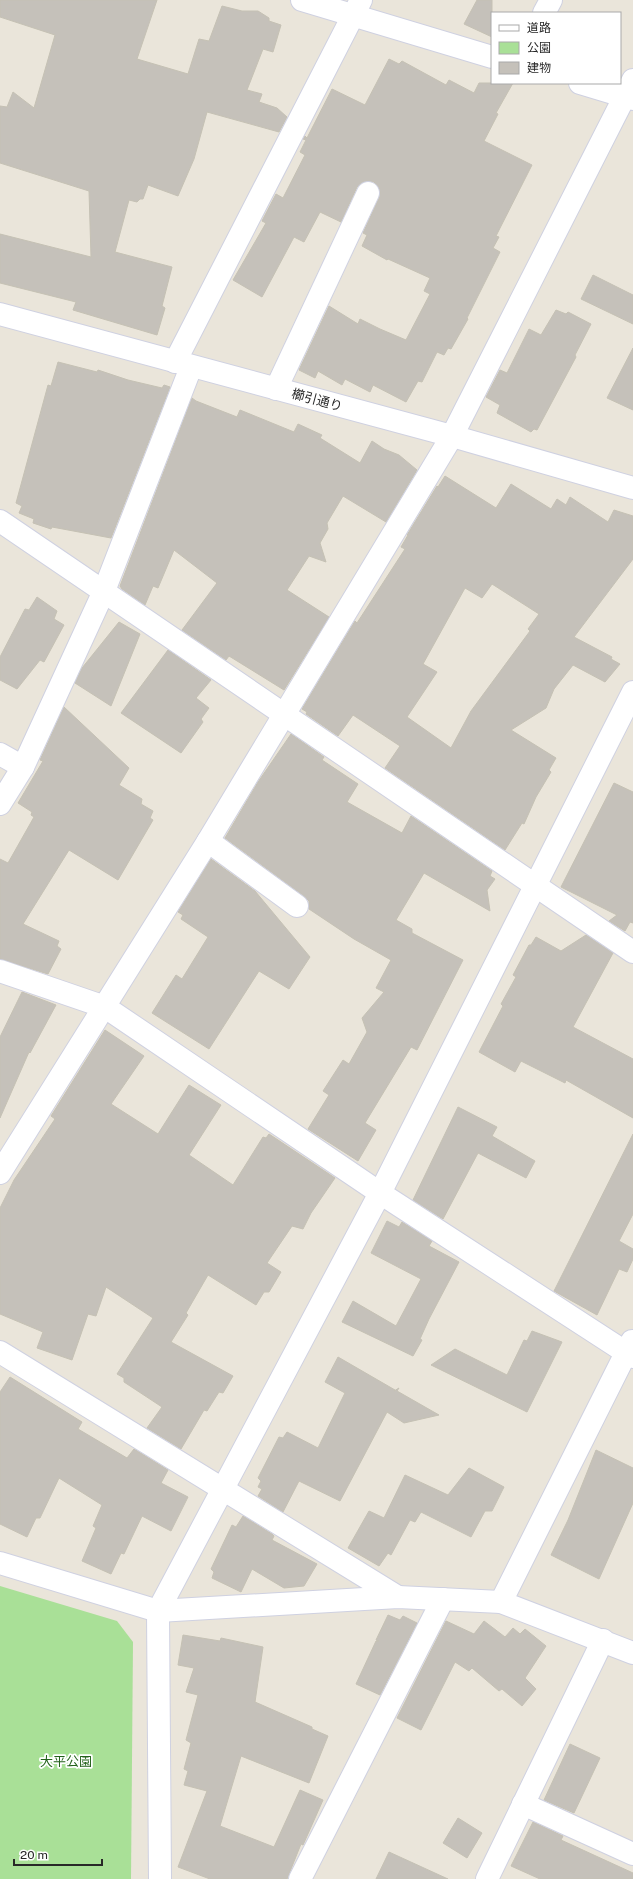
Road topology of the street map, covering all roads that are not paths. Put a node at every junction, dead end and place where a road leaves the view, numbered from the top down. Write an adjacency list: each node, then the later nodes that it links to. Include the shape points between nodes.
1 (302, 0): 3 (street)
2 (551, 0): 4 (street)
3 (357, 8): 5 (street); 10 (street)
4 (545, 12)
5 (491, 57)
6 (586, 84): 7 (street)
7 (630, 92): 12 (street)
8 (368, 193): 11 (street)
9 (0, 314): 10 (street, 櫛引通り)
10 (183, 364): 11 (street, 櫛引通り); 15 (street)
11 (276, 390): 12 (street, 櫛引通り)
12 (452, 436): 13 (street, 櫛引通り); 17 (street)
13 (633, 488)
14 (0, 521): 15 (street)
15 (104, 591): 17 (street); 19 (street)
16 (633, 692): 22 (street)
17 (284, 714): 21 (street); 22 (street)
18 (0, 754): 19 (street)
19 (23, 767): 20 (street)
20 (0, 804)
21 (208, 841): 23 (street); 26 (street)
22 (534, 885): 24 (street); 28 (street)
23 (297, 906)
24 (633, 952)
25 (0, 972): 26 (street)
26 (104, 1007): 27 (street); 28 (street)
27 (0, 1173)
28 (380, 1193): 29 (street); 31 (street)
29 (631, 1350): 35 (street)
30 (0, 1352): 31 (street)
31 (225, 1489): 33 (street); 36 (street)
32 (0, 1563): 36 (street)
33 (398, 1597): 34 (street); 36 (street)
34 (443, 1599): 35 (street); 42 (street)
35 (501, 1602): 37 (street)
36 (158, 1611): 41 (street)
37 (603, 1640): 38 (street); 39 (street)
38 (633, 1653)
39 (523, 1804): 40 (street); 43 (street)
40 (633, 1854)
41 (160, 1879)
42 (300, 1879)
43 (487, 1879)

